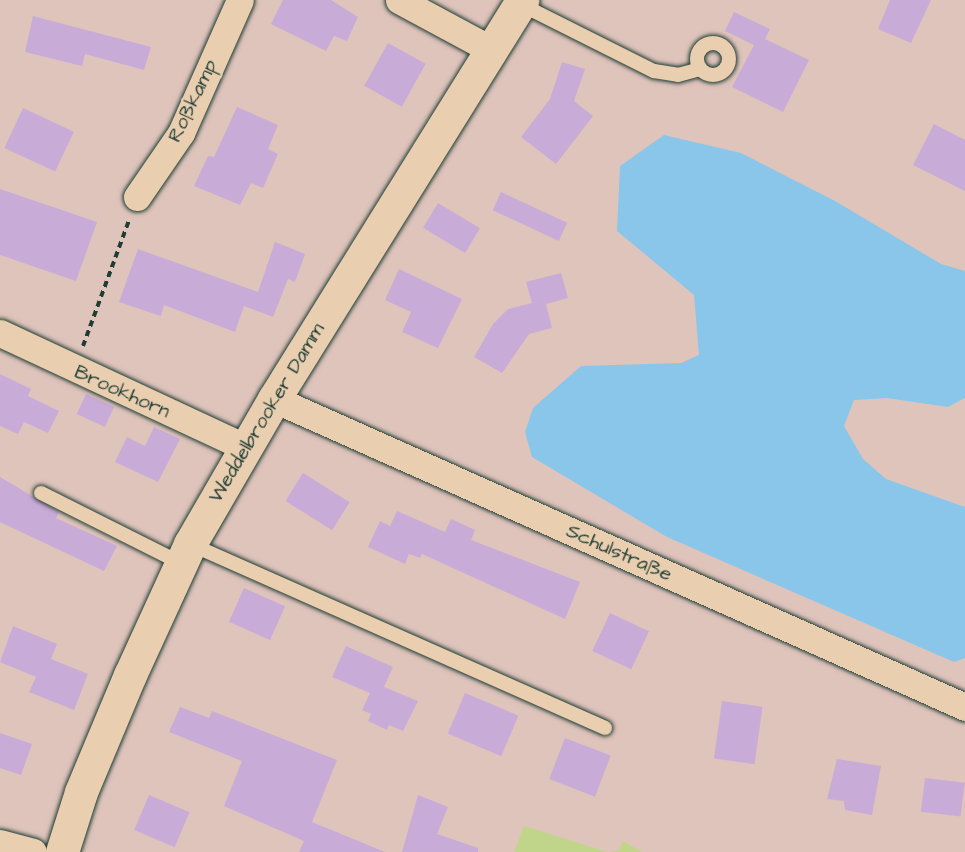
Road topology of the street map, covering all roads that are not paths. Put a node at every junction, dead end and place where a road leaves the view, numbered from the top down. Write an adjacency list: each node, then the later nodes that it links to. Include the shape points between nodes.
1 (240, 0): 6 (street, Roßkamp, via 181,133)
2 (399, 0): 4 (street)
3 (521, 2): 4 (street, Weddelbrooker Damm); 5 (lane, via 654,71 678,75)
4 (492, 50): 8 (street, Weddelbrooker Damm)
5 (700, 69)
6 (137, 197)
7 (0, 333): 9 (street, Brookhorn, via 72,370)
8 (274, 399): 9 (street, Weddelbrooker Damm); 12 (street, Schulstraße)
9 (245, 447): 11 (street, Weddelbrooker Damm)
10 (41, 493): 11 (lane)
11 (186, 554): 13 (lane); 16 (street, Weddelbrooker Damm, via 108,728)
12 (965, 707)
13 (605, 728)
14 (0, 843): 15 (street)
15 (33, 852)
16 (62, 852)

